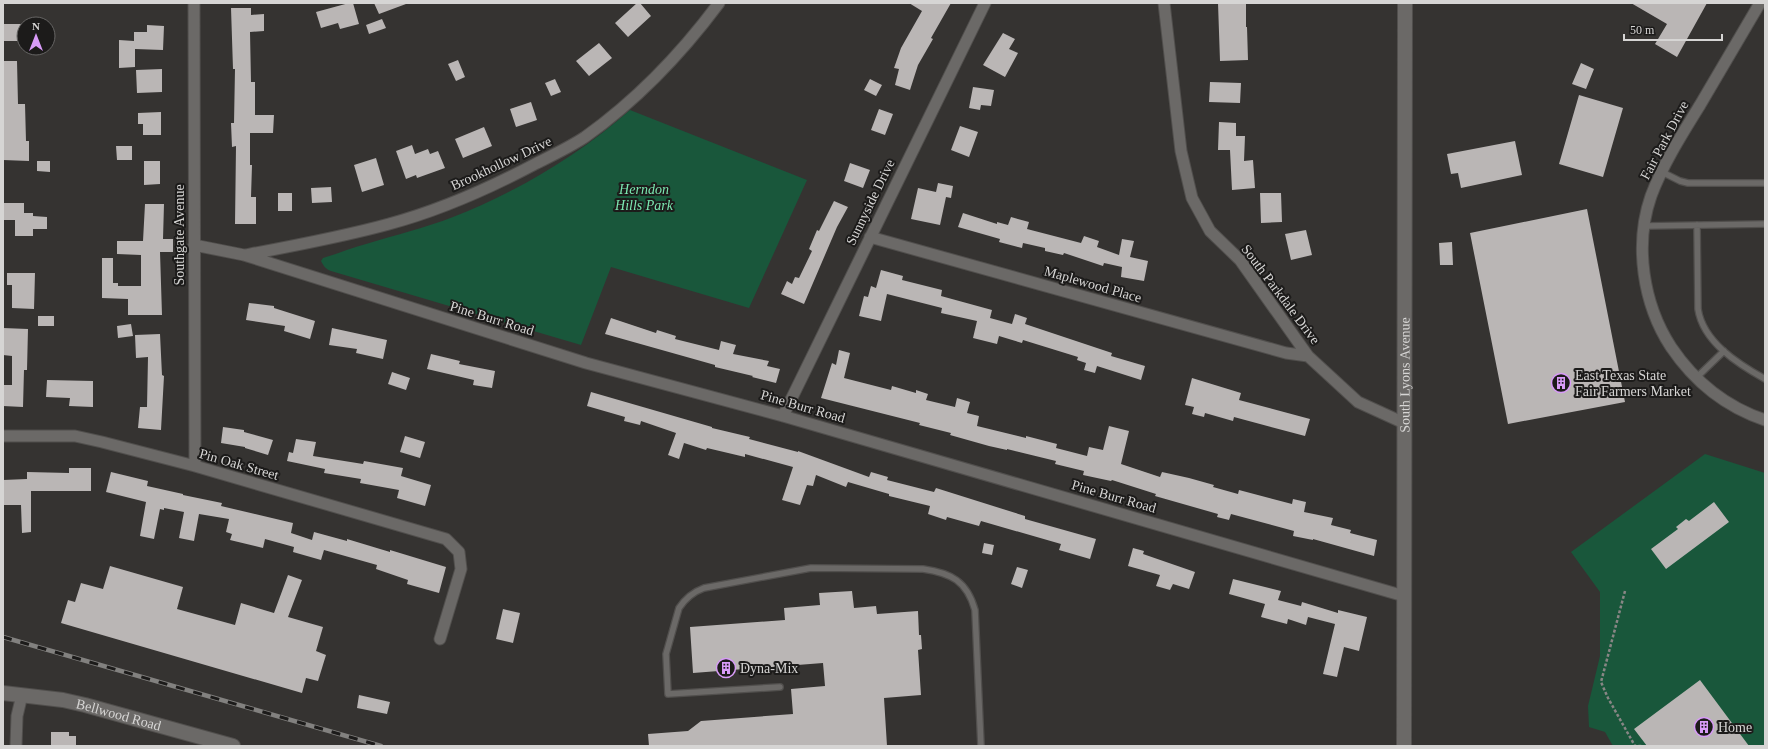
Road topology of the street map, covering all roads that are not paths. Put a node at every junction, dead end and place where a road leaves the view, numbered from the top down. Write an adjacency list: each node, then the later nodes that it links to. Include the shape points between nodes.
1 (194, 3): 13 (street, Southgate Avenue)
2 (719, 3): 14 (street, Brookhollow Drive, via 694,37 630,102 584,137 504,181 448,205 390,224)
3 (985, 3): 12 (street, Sunnyside Drive)
4 (1164, 3): 16 (street, South Parkdale Drive, via 1181,151 1192,198 1210,231 1240,260)
5 (1405, 3): 21 (street, South Lyons Avenue)
6 (1760, 3): 7 (street, Fair Park Drive)
7 (1662, 172): 8 (lane, via 1688,183); 11 (street, Fair Park Drive, via 1652,196)
8 (1765, 183)
9 (1765, 224): 10 (lane)
10 (1697, 225): 11 (lane); 15 (lane, via 1699,316 1704,328)
11 (1645, 226): 17 (street, Fair Park Drive, via 1644,268 1650,303 1665,337)
12 (870, 237): 16 (street, Maplewood Place, via 1286,353); 19 (street, Sunnyside Drive)
13 (194, 245): 14 (street, Pine Burr Road); 23 (street, Southgate Avenue)
14 (244, 255): 19 (street, Pine Burr Road, via 586,363)
15 (1724, 351): 17 (lane); 18 (lane, via 1745,368)
16 (1308, 356): 21 (street, South Parkdale Drive, via 1358,402)
17 (1696, 378): 20 (street, Fair Park Drive, via 1739,409)
18 (1765, 379)
19 (783, 416): 24 (street, Pine Burr Road)
20 (1765, 420)
21 (1404, 423): 24 (street, South Lyons Avenue)
22 (3, 436): 23 (street, Pin Oak Street, via 75,436)
23 (195, 466): 25 (street, Pin Oak Street, via 446,539 459,552 461,569)
24 (1404, 596): 32 (street, South Lyons Avenue)
25 (440, 639)
26 (780, 687): 31 (lane, via 668,694 666,654 683,602 704,588 803,569 922,569 941,572 963,586 975,610)
27 (3, 693): 28 (street, Bellwood Road)
28 (22, 695): 29 (street, via 17,716); 30 (street, Bellwood Road, via 85,705)
29 (16, 746)
30 (232, 746)
31 (981, 746)
32 (1404, 746)

